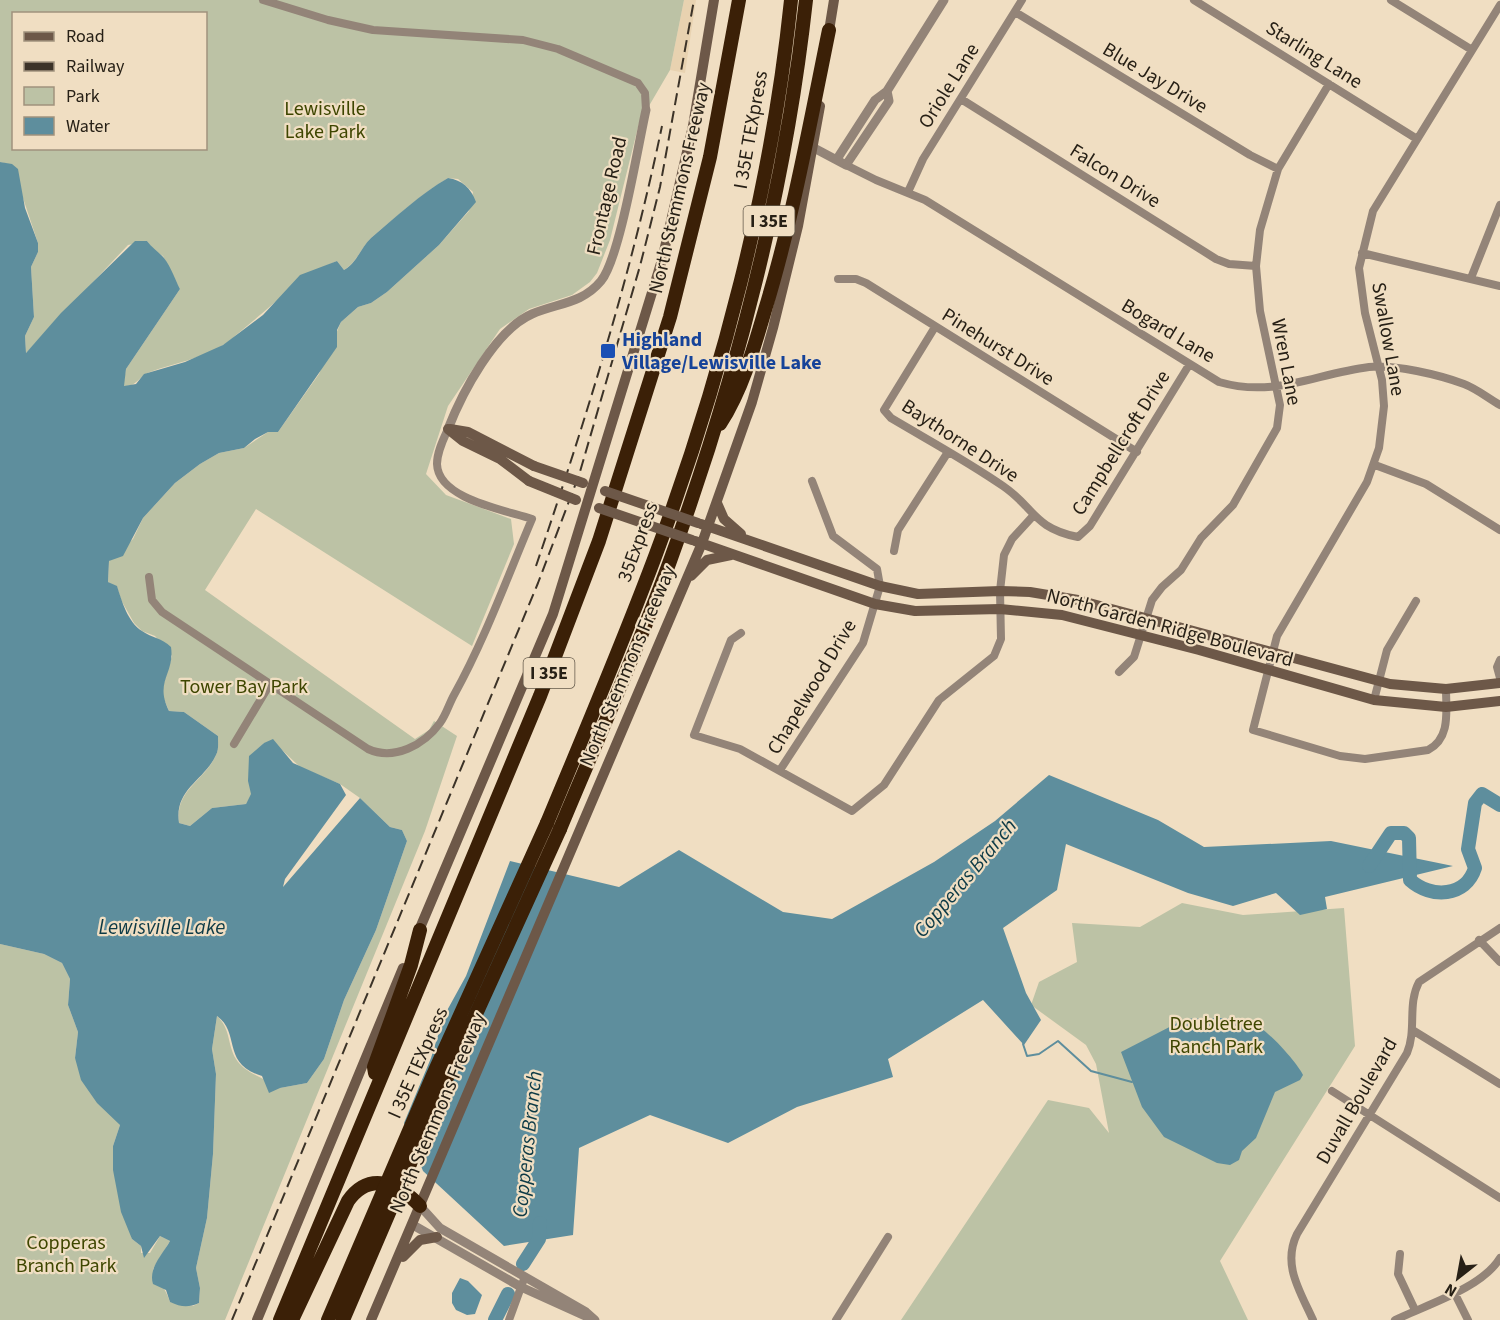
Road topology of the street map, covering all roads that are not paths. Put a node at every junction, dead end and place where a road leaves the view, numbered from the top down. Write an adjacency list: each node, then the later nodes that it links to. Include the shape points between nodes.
1 (263, 0): 18 (street, via 373,30 502,38 558,49 638,83 645,93)
2 (714, 0): 43 (main road, North Stemmons Freeway, via 693,126 662,260)
3 (739, 0): 85 (highway, North Stemmons Freeway / I 35E, via 697,211 622,476 544,685)
4 (791, 0): 28 (highway, I 35E TEXpress, via 772,131)
5 (806, 0): 38 (highway, North Stemmons Freeway / I 35E, via 777,191 753,291)
6 (834, 0): 13 (main road, North Stemmons Freeway)
7 (944, 0): 16 (street)
8 (1022, 0): 12 (street, Oriole Lane)
9 (1194, 0): 15 (street, Starling Lane)
10 (1391, 0): 14 (street)
11 (1500, 5): 14 (street, Swallow Lane)
12 (1015, 12): 17 (street, Oriole Lane); 23 (street, Blue Jay Drive)
13 (829, 30): 20 (main road, North Stemmons Freeway); 38 (highway, via 778,267 732,406)
14 (1472, 50): 19 (street, Swallow Lane)
15 (1329, 84): 19 (street, Starling Lane); 23 (street, Wren Lane)
16 (887, 91): 21 (street, via 876,100); 22 (street, via 889,101)
17 (961, 99): 24 (street, Oriole Lane, via 918,168); 27 (street, Falcon Drive, via 1216,259)
18 (646, 110): 37 (street, Frontage Road, via 615,249 603,278 580,299 532,314 512,326 463,393)
19 (1417, 139): 26 (street, Swallow Lane, via 1373,211)
20 (814, 148): 21 (street); 45 (main road, North Stemmons Freeway, via 770,339)
21 (837, 159): 22 (street)
22 (846, 165): 24 (street, Bogard Lane)
23 (1278, 169): 27 (street, Wren Lane, via 1260,230)
24 (908, 192): 33 (street, Bogard Lane)
25 (1500, 205): 29 (street)
26 (1362, 253): 29 (street); 34 (street, Swallow Lane, via 1361,288)
27 (1256, 266): 35 (street, Wren Lane, via 1260,311)
28 (742, 267): 78 (highway, 35Express, via 708,396 656,554)
29 (1472, 278): 31 (street)
30 (838, 279): 32 (street, Pinehurst Drive, via 866,283)
31 (1500, 286)
32 (935, 327): 39 (street, Baythorne Drive, via 884,410); 40 (street, Pinehurst Drive)
33 (1189, 365): 35 (street, Bogard Lane, via 1219,382); 40 (street, Campbellcroft Drive)
34 (1378, 366): 35 (street, Bogard Lane); 36 (street, Bogard Lane, via 1465,385); 41 (street, Swallow Lane, via 1384,406)
35 (1277, 388): 61 (street, Wren Lane, via 1280,417 1270,442 1233,505 1152,600)
36 (1500, 405)
37 (447, 429): 43 (main road, North Garden Ridge Boulevard, bridge, via 468,432 534,466); 44 (main road, North Garden Ridge Boulevard, bridge, via 500,459 529,481); 71 (street, via 437,462 446,486 460,495 532,519 469,667 440,724 419,744 400,752 376,753)
38 (710, 438): 78 (highway, North Stemmons Freeway / I 35E, via 669,563)
39 (948, 452): 46 (street, Baythorne Drive, via 1007,488); 52 (street, via 898,530)
40 (1137, 452): 49 (street, Campbellcroft Drive, via 1090,526)
41 (1375, 465): 48 (street, via 1426,484); 64 (street, Swallow Lane, via 1285,618)
42 (812, 481): 56 (street, via 833,536 877,569)
43 (587, 484): 44 (main road, North Stemmons Freeway); 47 (main road, North Garden Ridge Boulevard, bridge)
44 (581, 502): 51 (main road, North Garden Ridge Boulevard, bridge); 80 (main road, North Stemmons Freeway, via 553,614)
45 (717, 503): 47 (main road, North Stemmons Freeway); 50 (main road, via 728,523)
46 (1033, 516): 49 (street, Baythorne Drive, via 1047,527); 57 (street, via 1007,546)
47 (703, 525): 50 (main road, North Garden Ridge Boulevard); 51 (main road, North Stemmons Freeway)
48 (1500, 530)
49 (1078, 537)
50 (748, 540): 56 (main road, North Garden Ridge Boulevard)
51 (697, 542): 53 (main road, North Garden Ridge Boulevard); 55 (main road, North Stemmons Freeway)
52 (894, 551)
53 (738, 555): 55 (main road, via 707,560); 59 (main road, North Garden Ridge Boulevard)
54 (149, 577): 71 (street, via 152,600 162,612)
55 (687, 580): 89 (main road, North Stemmons Freeway)
56 (880, 586): 57 (main road, North Garden Ridge Boulevard, via 918,594); 59 (street, Chapelwood Drive)
57 (1000, 591): 60 (street); 61 (main road, North Garden Ridge Boulevard, via 1078,600)
58 (1416, 601): 69 (street, via 1387,650)
59 (875, 604): 60 (main road, North Garden Ridge Boulevard, via 915,611); 77 (street, Chapelwood Drive, via 863,643)
60 (1000, 609): 63 (main road, North Garden Ridge Boulevard, via 1062,615); 77 (street, via 1001,639 994,656 939,700 884,785 852,811)
61 (1147, 620): 63 (street, Wren Lane); 64 (main road, North Garden Ridge Boulevard)
62 (741, 633): 77 (street, via 731,639 694,735 740,749)
63 (1143, 635): 66 (main road, North Garden Ridge Boulevard); 67 (street, Wren Lane, via 1134,657)
64 (1271, 654): 66 (street, Swallow Lane); 69 (main road, North Garden Ridge Boulevard)
65 (1500, 660): 68 (street)
66 (1266, 671): 73 (main road, North Garden Ridge Boulevard); 75 (street, Swallow Lane, via 1253,730 1340,756 1374,759 1428,750 1444,735)
67 (1119, 672)
68 (1500, 678)
69 (1378, 682): 72 (main road, North Garden Ridge Boulevard); 73 (street)
70 (1500, 683): 72 (main road, North Garden Ridge Boulevard)
71 (270, 684): 76 (street)
72 (1446, 689): 75 (street)
73 (1374, 699): 75 (main road, North Garden Ridge Boulevard)
74 (1500, 701): 75 (main road, North Garden Ridge Boulevard)
75 (1446, 707)
76 (234, 744)
77 (780, 770)
78 (553, 826): 102 (highway, I 35E TEXpress, bridge, via 433,1075); 103 (highway, North Stemmons Freeway / I 35E, bridge)
79 (1500, 927): 81 (street, Duvall Boulevard)
80 (420, 930): 85 (highway, via 374,1067); 99 (main road, North Stemmons Freeway)
81 (1479, 940): 82 (street); 83 (street, Duvall Boulevard, via 1419,982 1412,1002)
82 (1500, 962)
83 (1414, 1031): 84 (street); 87 (street, Duvall Boulevard, via 1407,1053)
84 (1500, 1084)
85 (376, 1087): 100 (highway, North Stemmons Freeway / I 35E)
86 (1332, 1090): 87 (street)
87 (1370, 1116): 88 (street); 108 (street, Duvall Boulevard, via 1292,1243 1292,1273)
88 (1500, 1198)
89 (420, 1206): 90 (main road, North Stemmons Freeway); 96 (street, via 440,1228); 101 (highway, via 380,1182 358,1189 348,1201)
90 (413, 1225): 91 (street); 95 (main road, North Stemmons Freeway)
91 (437, 1237): 95 (main road, via 420,1240); 96 (street)
92 (888, 1237): 107 (street)
93 (1400, 1254): 98 (street, via 1398,1274)
94 (1500, 1258): 97 (street, via 1484,1277)
95 (393, 1269): 104 (main road, North Stemmons Freeway)
96 (523, 1283): 105 (street); 106 (street)
97 (1454, 1292): 98 (street); 110 (street)
98 (1415, 1310): 109 (street)
99 (257, 1320)
100 (280, 1320)
101 (292, 1320)
102 (328, 1320)
103 (343, 1320)
104 (370, 1320)
105 (509, 1320)
106 (595, 1320)
107 (836, 1320)
108 (1313, 1320)
109 (1395, 1320)
110 (1468, 1320)

